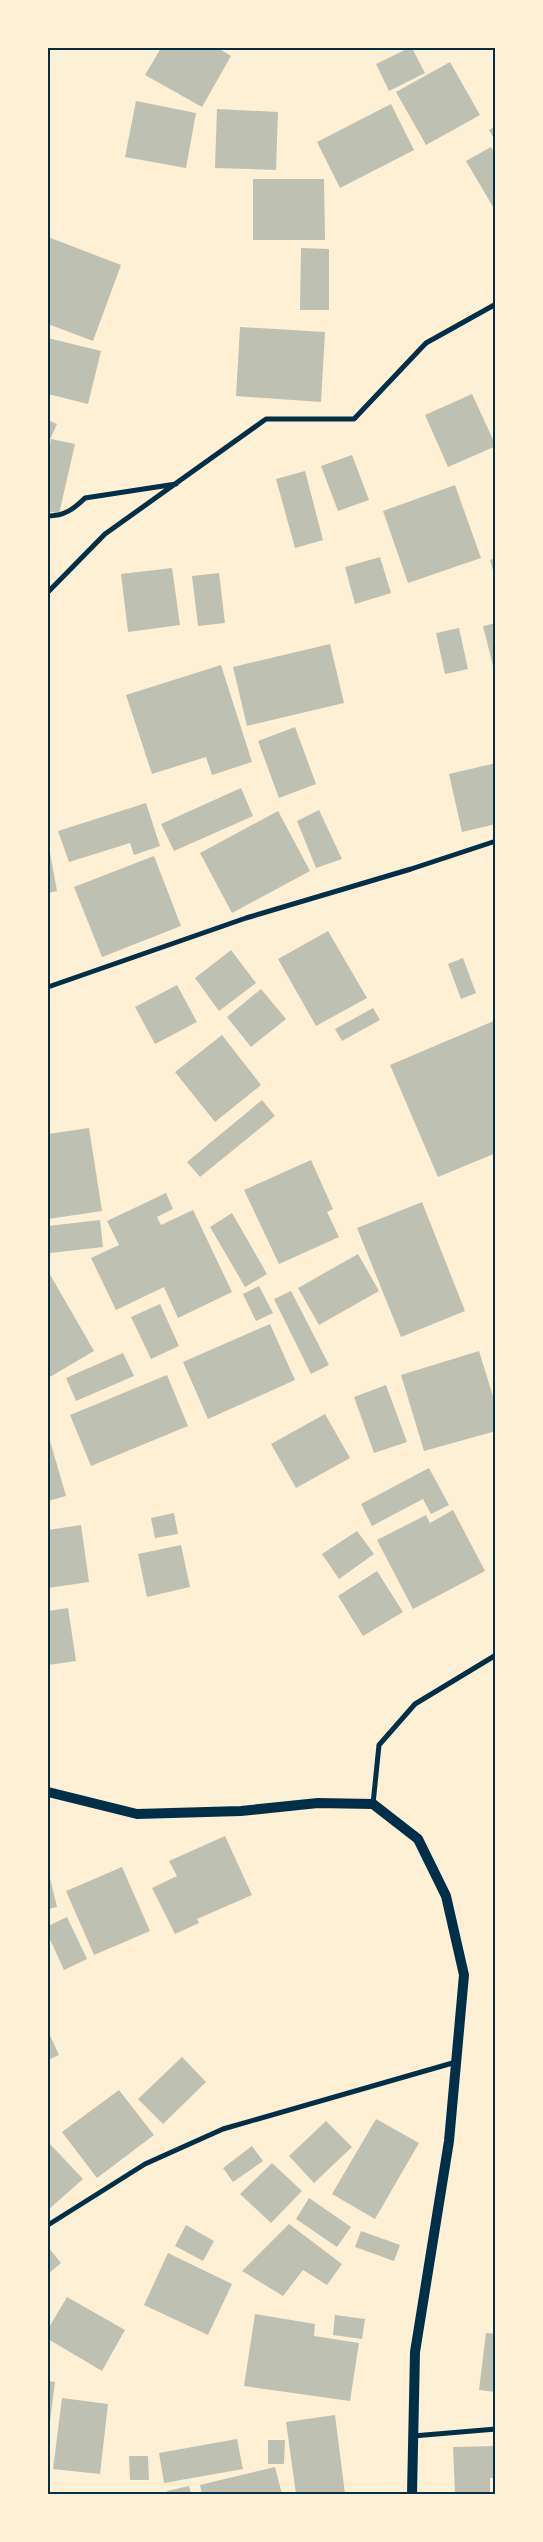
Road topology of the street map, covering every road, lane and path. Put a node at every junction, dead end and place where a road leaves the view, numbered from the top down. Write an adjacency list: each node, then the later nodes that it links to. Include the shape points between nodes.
1 (496, 304): 2 (street, via 426,343 354,419 266,419)
2 (179, 483): 3 (street, via 85,498 60,516); 4 (street, via 105,534)
3 (48, 516)
4 (48, 592)
5 (496, 841): 6 (street, via 246,918)
6 (48, 987)
7 (496, 1654): 9 (street, via 414,1704 379,1746)
8 (48, 1792): 9 (main road, via 137,1814 318,1803)
9 (374, 1804): 10 (main road, via 418,1839 446,1896 464,1975)
10 (456, 2062): 11 (street, via 222,2129 145,2164); 13 (main road, via 449,2141 415,2352)
11 (48, 2225)
12 (496, 2429): 13 (street)
13 (413, 2436): 14 (main road)
14 (412, 2494)

